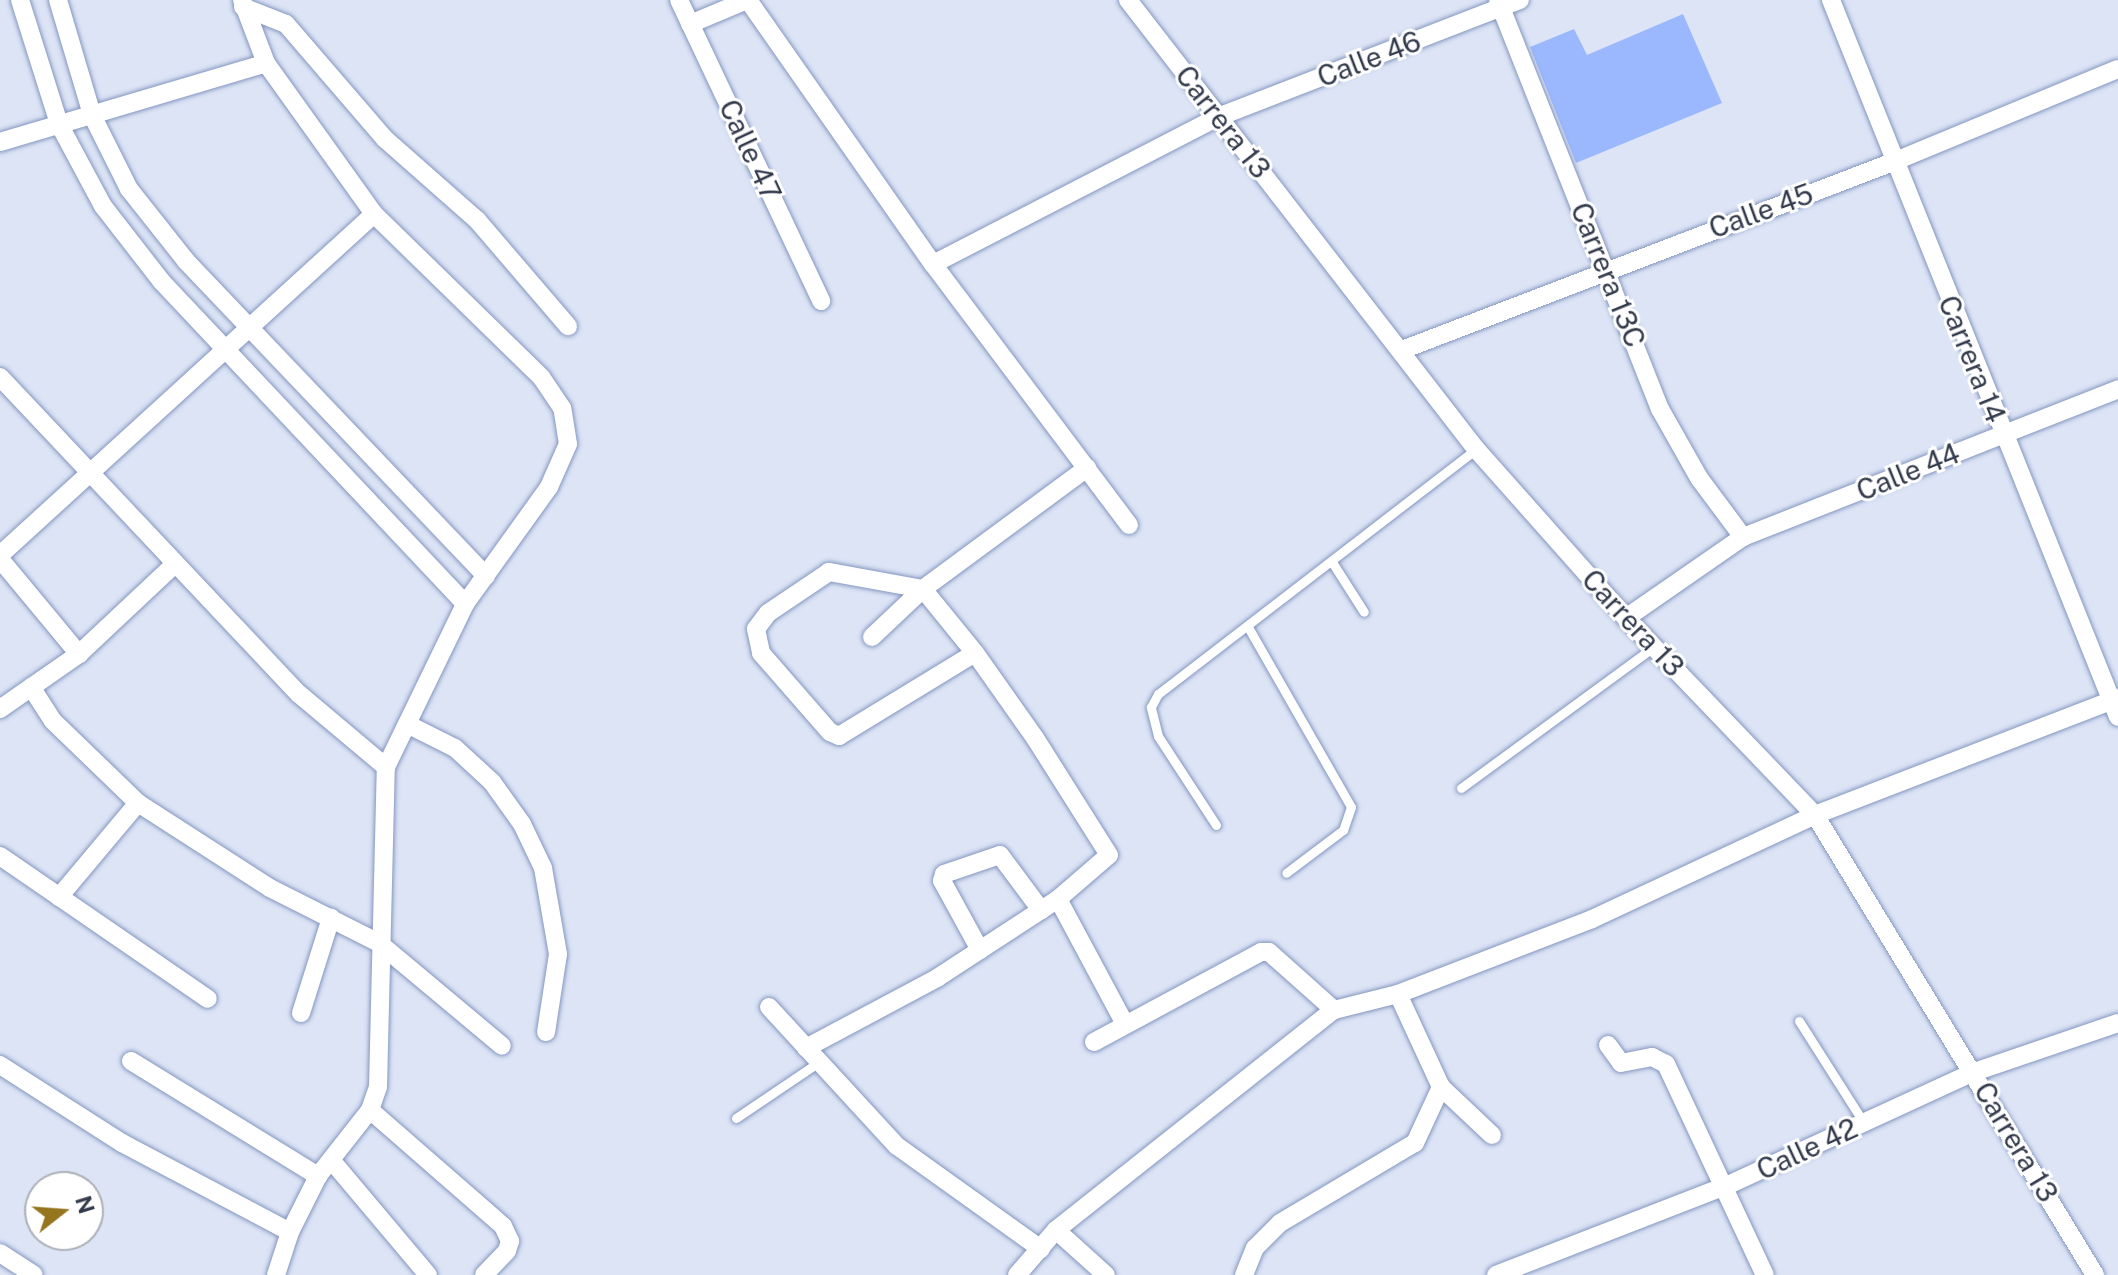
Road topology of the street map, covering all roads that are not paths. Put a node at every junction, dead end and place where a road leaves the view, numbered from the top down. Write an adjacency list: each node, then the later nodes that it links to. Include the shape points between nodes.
1 (20, 0): 15 (street)
2 (58, 0): 13 (street)
3 (679, 0): 10 (street, Calle 47)
4 (747, 0): 10 (street); 19 (street)
5 (1128, 0): 14 (street, Carrera 13)
6 (1520, 0): 9 (street, Calle 46)
7 (1831, 0): 17 (street, Carrera 14)
8 (243, 4): 11 (street); 22 (street, via 286,24 385,139 517,261)
9 (1499, 4): 14 (street, Calle 46); 20 (street, Carrera 13C)
10 (690, 24): 21 (street, Calle 47)
11 (266, 63): 13 (street); 18 (street)
12 (2118, 69): 17 (street, Calle 45)
13 (92, 115): 15 (street); 23 (street, via 129,189 186,261)
14 (1218, 117): 19 (street, Calle 46); 25 (street, Carrera 13)
15 (59, 124): 16 (street); 24 (street, via 103,206 162,282)
16 (0, 142)
17 (1893, 162): 20 (street, Calle 45); 28 (street, Carrera 14)
18 (374, 214): 23 (street); 37 (street, via 541,377 562,408 568,444 549,487)
19 (933, 264): 30 (street)
20 (1606, 269): 25 (street, Calle 45); 33 (street, Carrera 13C, via 1660,409 1699,478)
21 (821, 301)
22 (568, 326)
23 (249, 327): 24 (street); 37 (street)
24 (226, 348): 31 (street); 39 (street)
25 (1402, 350): 29 (street, Carrera 13)
26 (0, 377): 31 (street)
27 (2118, 389): 28 (street, Calle 44)
28 (2002, 434): 33 (street, Calle 44); 48 (street, Carrera 14)
29 (1476, 449): 35 (lane); 41 (street, Carrera 13)
30 (1087, 468): 32 (street); 38 (street)
31 (88, 470): 34 (street); 36 (street)
32 (1129, 525)
33 (1743, 537): 41 (street, Calle 44)
34 (0, 557): 46 (street)
35 (1332, 562): 40 (lane); 42 (lane)
36 (175, 564): 46 (street); 51 (street, via 299,694)
37 (486, 576): 39 (street)
38 (923, 589): 43 (street); 45 (street); 45 (street, via 829,572 768,613 754,639 826,728 839,736)
39 (465, 604): 50 (street)
40 (1364, 612)
41 (1626, 618): 44 (street, Carrera 13)
42 (1248, 627): 55 (lane, via 1173,679 1151,707 1158,736); 57 (lane, via 1351,807 1343,830)
43 (872, 637)
44 (1654, 647): 52 (lane); 54 (street, Carrera 13)
45 (975, 653): 59 (street, via 1107,850 1104,864)
46 (79, 654): 47 (street)
47 (31, 687): 49 (street); 53 (street, via 53,721)
48 (2116, 705): 54 (street)
49 (0, 709)
50 (407, 724): 51 (street); 72 (street, via 455,748 492,782 522,824 543,868 558,954)
51 (386, 767): 62 (street)
52 (1461, 788)
53 (138, 803): 58 (street); 61 (street, via 270,888)
54 (1815, 815): 64 (street, via 1592,919); 79 (street, Carrera 13)
55 (1216, 825)
56 (0, 856): 58 (street)
57 (1286, 873)
58 (59, 897): 65 (street)
59 (1058, 899): 60 (street); 70 (street)
60 (1041, 910): 63 (street); 63 (street, via 1000,855 944,874 942,881)
61 (331, 918): 62 (street); 68 (street)
62 (379, 943): 75 (street); 81 (street, via 383,1015 378,1087)
63 (980, 950): 76 (street)
64 (1398, 994): 67 (street); 80 (street)
65 (208, 999)
66 (769, 1007): 76 (street)
67 (1334, 1010): 70 (street, via 1269,952 1261,952); 88 (street)
68 (301, 1013)
69 (1799, 1021): 83 (lane)
70 (1124, 1022): 73 (street)
71 (2116, 1029): 79 (street, Calle 42)
72 (546, 1032)
73 (1094, 1042)
74 (1608, 1045): 87 (street, via 1621,1063 1652,1057 1666,1064)
75 (502, 1046)
76 (812, 1055): 82 (lane); 90 (street, via 897,1146)
77 (131, 1061): 86 (street)
78 (0, 1065): 89 (street, via 122,1143)
79 (1974, 1072): 83 (street, Calle 42); 101 (street, Carrera 13)
80 (1441, 1087): 84 (street); 98 (street, via 1415,1143 1398,1158 1280,1223 1255,1248)
81 (370, 1110): 85 (street); 95 (street, via 503,1226 510,1241 507,1251)
82 (736, 1118)
83 (1864, 1123): 87 (street, Calle 42)
84 (1492, 1135)
85 (332, 1161): 86 (street); 94 (street, via 371,1201)
86 (318, 1176): 89 (street)
87 (1726, 1186): 99 (street, Calle 42); 100 (street)
88 (1056, 1230): 90 (street); 97 (street)
89 (290, 1232): 93 (street)
90 (1041, 1249): 96 (street)
91 (0, 1253): 92 (street)
92 (34, 1275)
93 (276, 1275)
94 (428, 1275)
95 (484, 1275)
96 (1017, 1275)
97 (1106, 1275)
98 (1244, 1275)
99 (1496, 1275)
100 (1765, 1275)
101 (2095, 1275)

